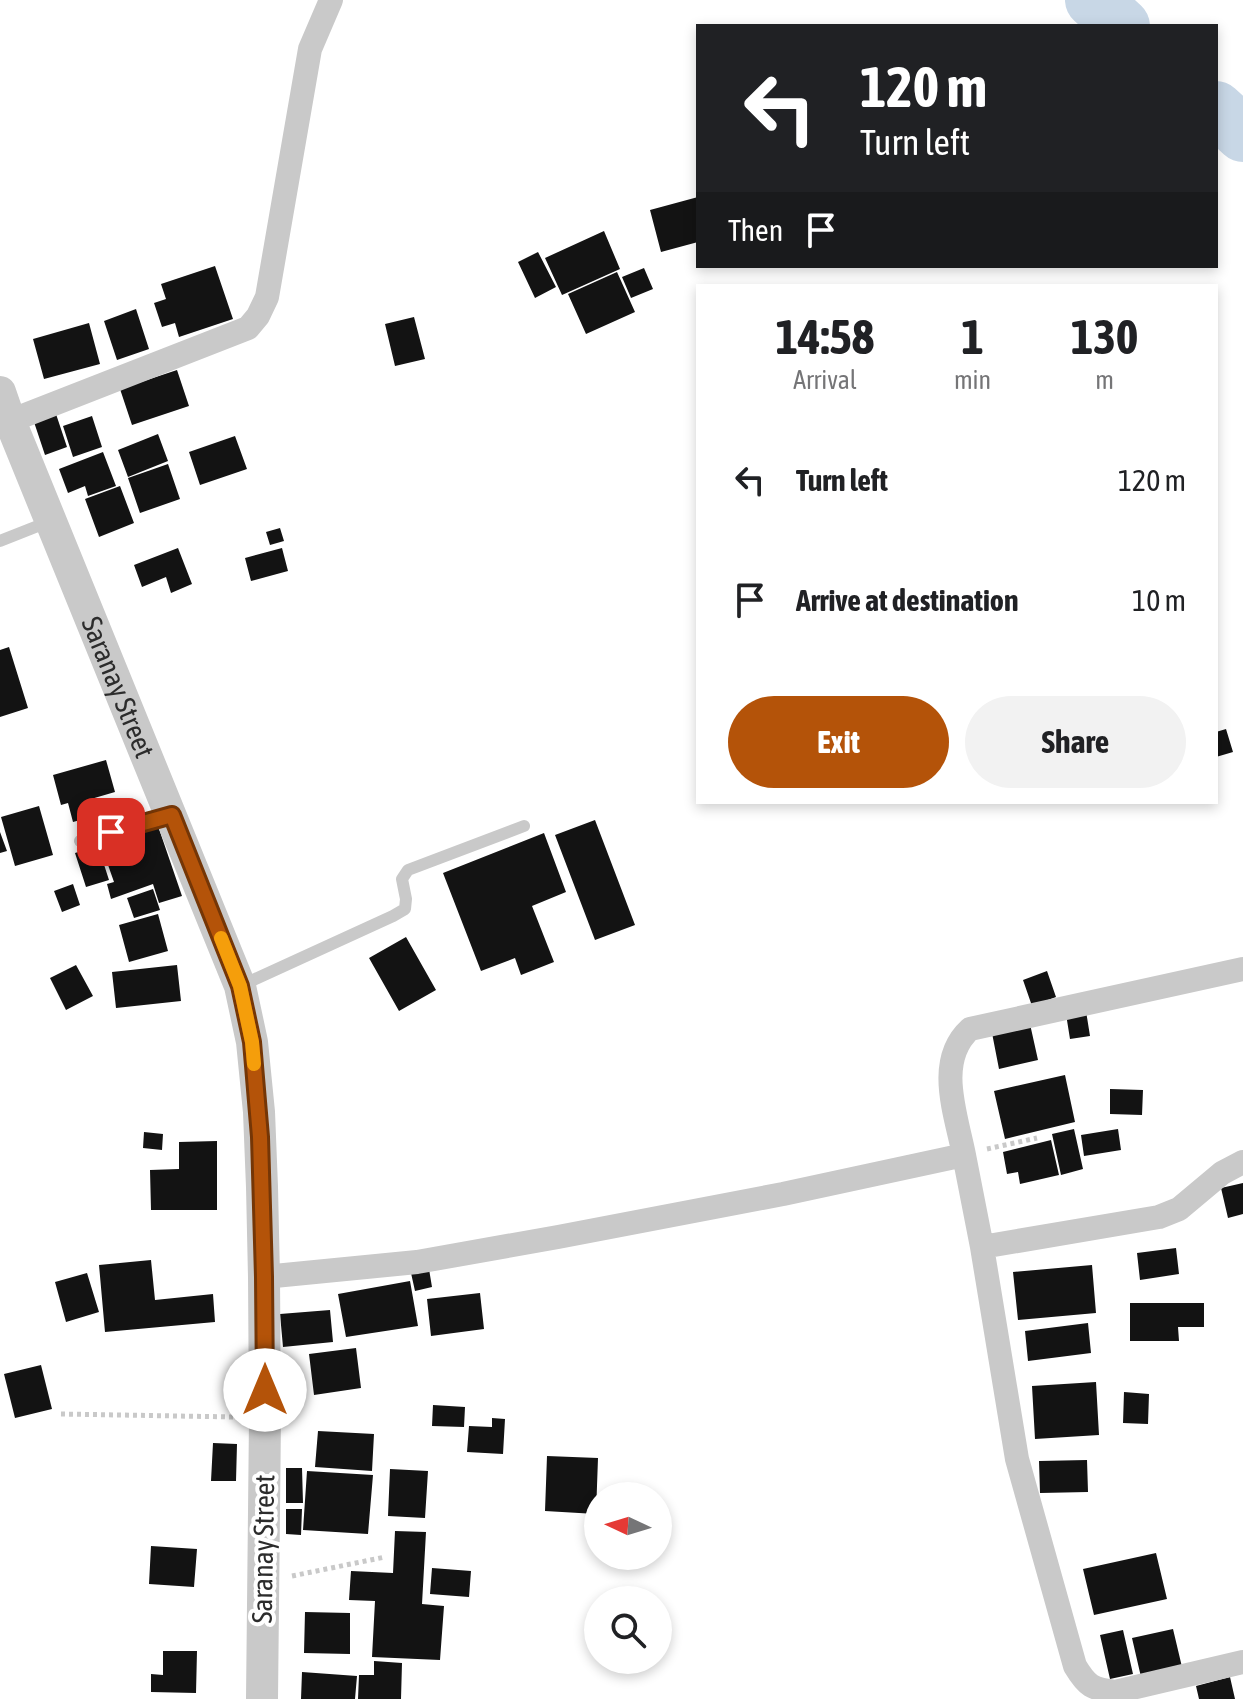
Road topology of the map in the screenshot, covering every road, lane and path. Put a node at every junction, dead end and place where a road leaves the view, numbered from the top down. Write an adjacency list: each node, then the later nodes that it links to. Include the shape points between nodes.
1 (331, 0): 2 (street, via 310,49 267,297 258,316 248,328)
2 (5, 406): 3 (street, Saranay Street)
3 (51, 521): 4 (lane); 5 (street, Saranay Street)
4 (0, 541)
5 (172, 815): 7 (lane); 9 (street, Saranay Street)
6 (524, 826): 9 (lane, via 408,870 402,879 405,909)
7 (80, 841)
8 (1243, 969): 11 (street, via 970,1029 959,1040 950,1083)
9 (240, 986): 14 (street, Saranay Street, via 259,1112)
10 (1037, 1138): 11 (path)
11 (964, 1155): 13 (street); 14 (street, via 417,1262)
12 (1243, 1162): 13 (street, via 1179,1209 1159,1217)
13 (982, 1247): 19 (street, via 1017,1459 1075,1666 1085,1683 1115,1692)
14 (264, 1277): 16 (street, Saranay Street)
15 (61, 1414): 16 (path)
16 (265, 1418): 18 (street, Saranay Street)
17 (385, 1557): 18 (path)
18 (263, 1582): 20 (street, Saranay Street)
19 (1243, 1662)
20 (262, 1699)

